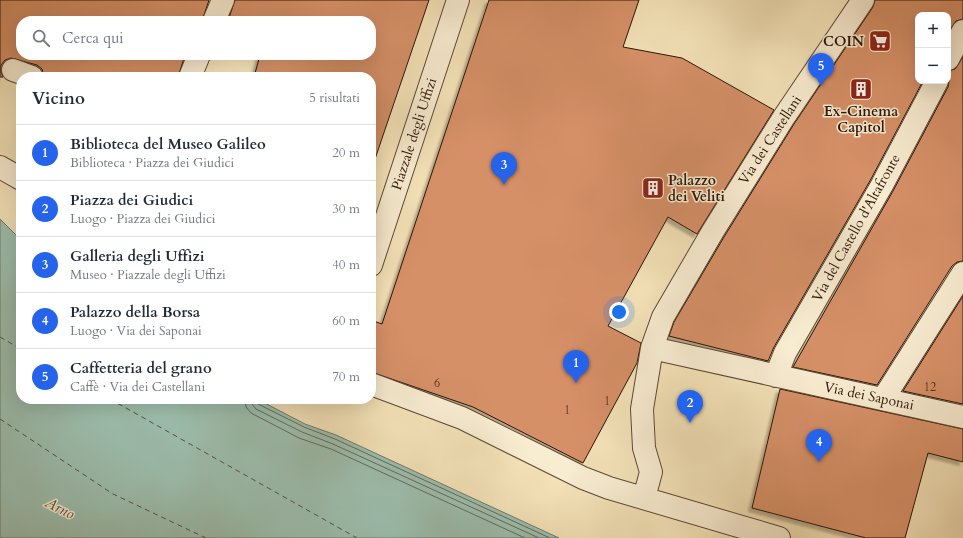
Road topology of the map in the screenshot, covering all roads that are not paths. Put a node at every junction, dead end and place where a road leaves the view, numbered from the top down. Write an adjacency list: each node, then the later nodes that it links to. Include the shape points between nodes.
1 (222, 0): 4 (street)
2 (863, 0): 14 (street, Via dei Castellani, via 713,231 663,317)
3 (455, 1): 12 (street, Piazzale degli Uffizi)
4 (216, 16)
5 (963, 31): 6 (street)
6 (951, 54)
7 (197, 60): 8 (street)
8 (192, 72)
9 (935, 84): 15 (street, Via del Castello d'Altafronte, via 882,185 785,353)
10 (0, 167): 11 (street)
11 (16, 176)
12 (376, 249)
13 (963, 273): 17 (street)
14 (652, 348): 15 (street, Via dei Saponai); 19 (street, Via dei Castellani, via 642,410 644,448 651,472)
15 (776, 376): 17 (street, Via dei Saponai)
16 (376, 386): 19 (street, via 462,418 583,478)
17 (883, 399): 18 (street, Via dei Saponai)
18 (963, 417)
19 (644, 498): 20 (street)
20 (779, 538)

